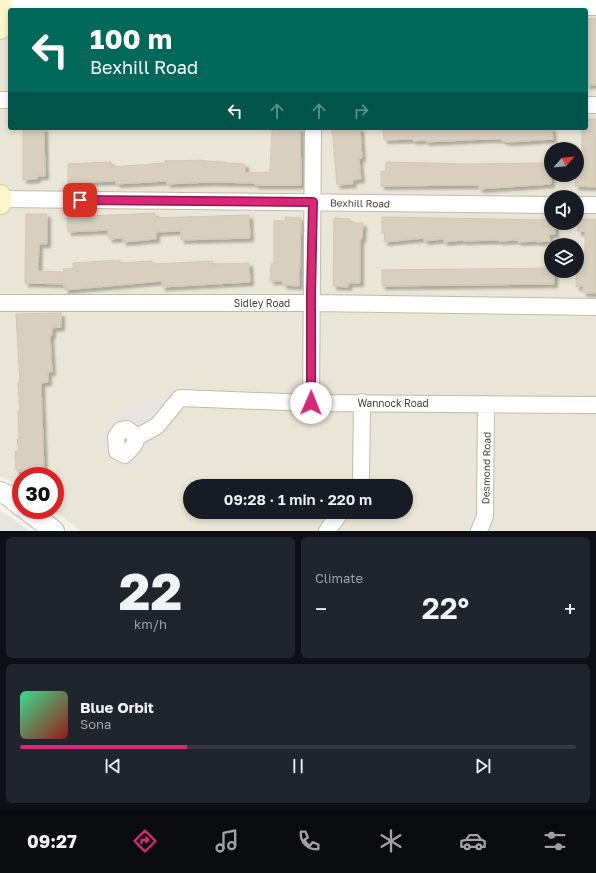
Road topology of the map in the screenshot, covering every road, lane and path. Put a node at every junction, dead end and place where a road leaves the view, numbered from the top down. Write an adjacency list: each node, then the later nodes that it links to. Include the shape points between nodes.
1 (1, 0): 2 (street); 6 (main road)
2 (155, 3): 4 (street)
3 (472, 3): 4 (street); 5 (street)
4 (314, 5)
5 (596, 7)
6 (0, 28)
7 (313, 130): 10 (street)
8 (0, 196): 9 (main road)
9 (0, 199): 10 (street, Bexhill Road); 11 (main road)
10 (313, 202): 12 (street, Bexhill Road); 16 (street)
11 (0, 203)
12 (544, 205)
13 (584, 205): 14 (street)
14 (596, 206)
15 (0, 303): 16 (street, Sidley Road)
16 (312, 303): 17 (street, Sidley Road); 19 (street)
17 (596, 306)
18 (362, 402): 19 (street, Wannock Road); 20 (street, Wannock Road); 23 (street)
19 (311, 403): 22 (street, Wannock Road, via 180,398 157,426)
20 (486, 404): 21 (street, Wannock Road); 30 (street, Desmond Road, via 485,516)
21 (596, 405)
22 (137, 437)
23 (361, 479)
24 (0, 492): 25 (street)
25 (12, 498)
26 (39, 519): 28 (street)
27 (335, 519): 29 (street)
28 (54, 531)
29 (326, 531)
30 (479, 531)

